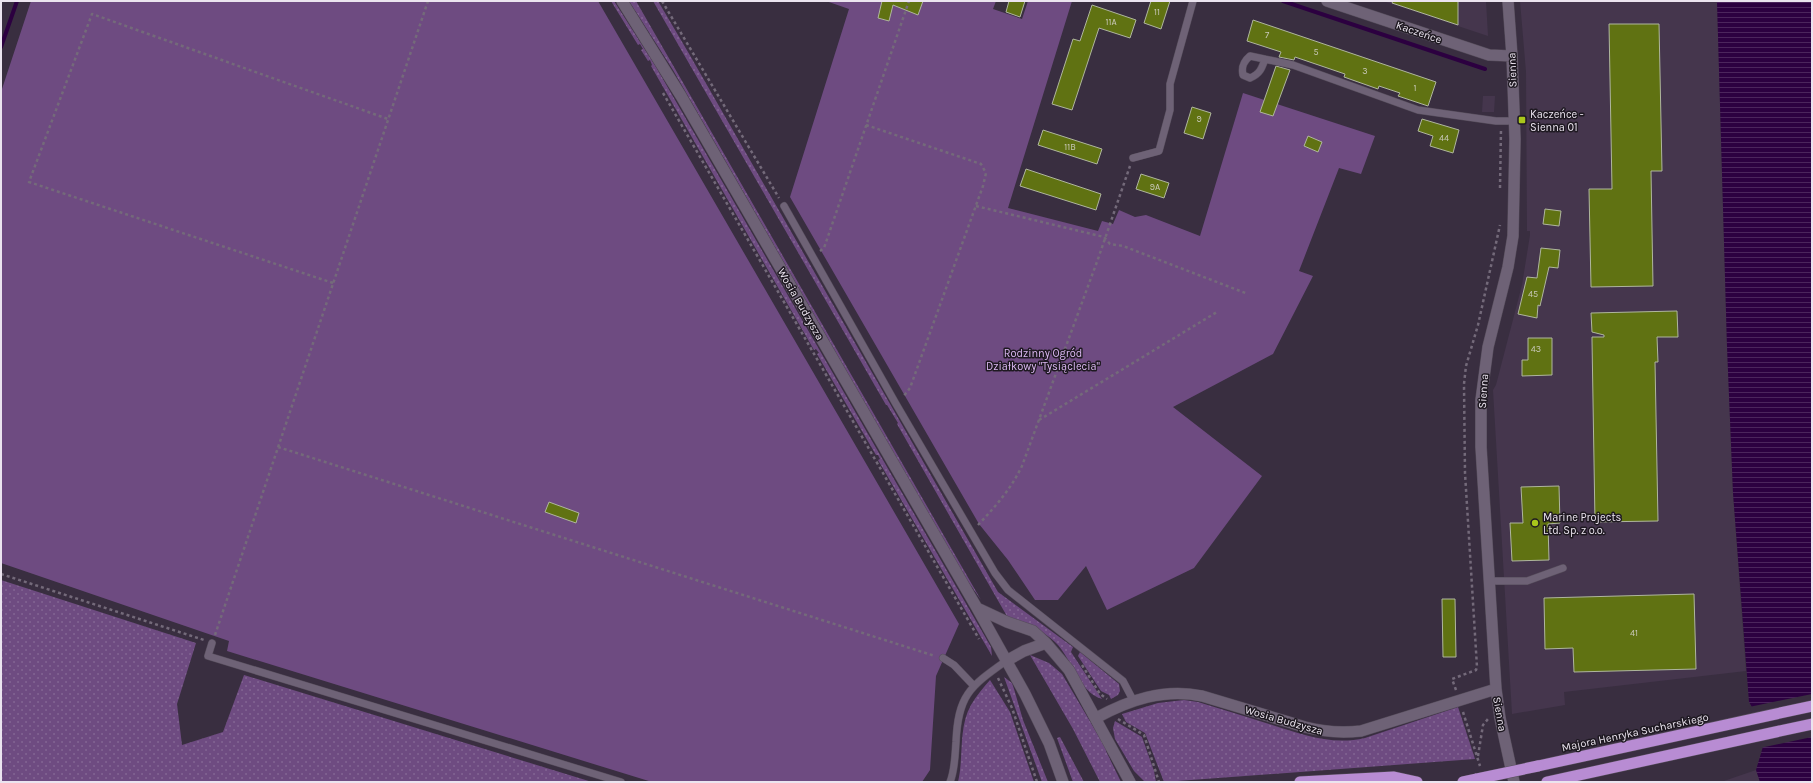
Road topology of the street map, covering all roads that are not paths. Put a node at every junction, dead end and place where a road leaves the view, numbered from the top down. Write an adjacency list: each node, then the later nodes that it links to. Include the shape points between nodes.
1 (622, 1): 12 (street, Wosia Budzysza, via 681,96)
2 (1193, 1): 8 (lane, via 1170,84 1170,110 1159,151)
3 (1327, 1): 5 (street, Kaczeńce, via 1489,55)
4 (1508, 1): 5 (street, Sienna)
5 (1512, 56): 7 (street, Sienna)
6 (1266, 59): 7 (lane, via 1293,65 1418,110 1483,120)
7 (1514, 121): 11 (street, Sienna, via 1513,236 1488,347 1481,400 1481,447)
8 (1133, 158)
9 (784, 206): 19 (lane, via 995,573 1008,590 1123,681)
10 (1563, 568): 11 (lane, via 1527,581)
11 (1489, 581): 18 (street, Sienna)
12 (977, 608): 14 (street, via 1033,631); 16 (street, Wosia Budzysza)
13 (212, 643): 23 (lane, via 208,656)
14 (1046, 643): 16 (street); 21 (street, via 1069,670)
15 (943, 658): 17 (lane)
16 (1006, 661): 17 (lane); 25 (street, Wosia Budzysza, via 1049,743)
17 (974, 686): 24 (lane, via 962,704 957,719 955,762)
18 (1496, 689): 19 (street, Wosia Budzysza, via 1361,731 1343,733 1311,729 1187,693 1160,694); 30 (street, Sienna)
19 (1133, 700): 21 (street, Wosia Budzysza)
20 (1812, 706): 29 (highway, Majora Henryka Sucharskiego, bridge)
21 (1096, 718): 26 (street)
22 (1812, 724): 31 (highway)
23 (620, 782)
24 (950, 782)
25 (1063, 782)
26 (1130, 782)
27 (1300, 782): 28 (highway, via 1394,776)
28 (1417, 782)
29 (1463, 782)
30 (1514, 782)
31 (1547, 782)

